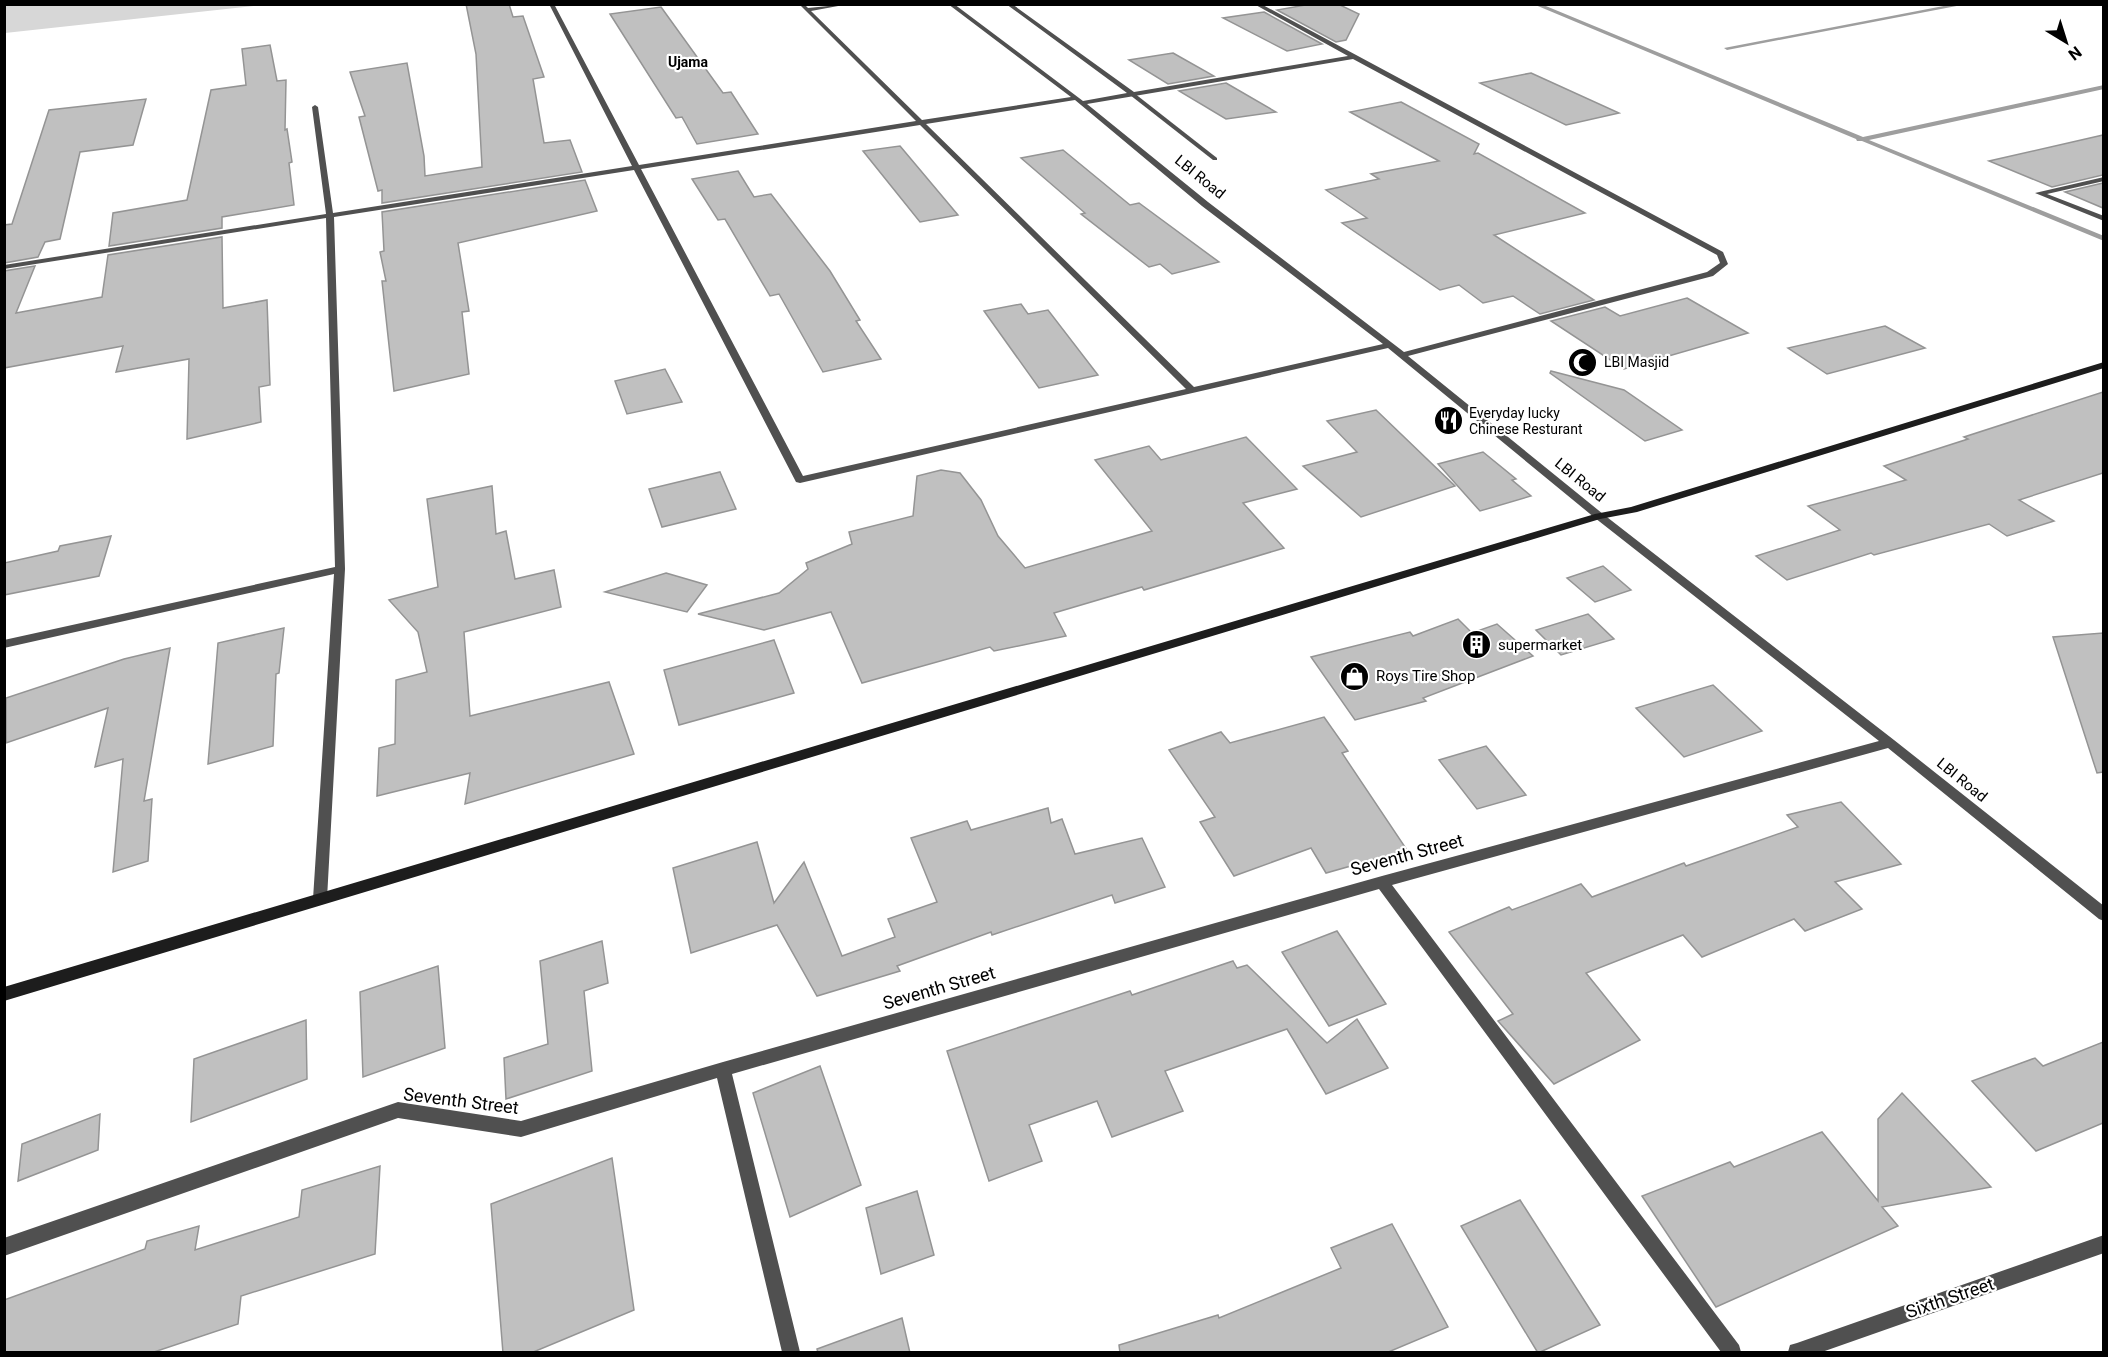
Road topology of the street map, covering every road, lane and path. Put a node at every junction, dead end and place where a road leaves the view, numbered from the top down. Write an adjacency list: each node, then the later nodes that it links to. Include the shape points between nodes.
1 (551, 4): 13 (street)
2 (847, 4): 6 (street)
3 (950, 4): 9 (street, LBI Road)
4 (1008, 4): 8 (street)
5 (1256, 4): 7 (street)
6 (804, 7): 11 (street)
7 (1353, 57): 8 (street); 19 (street, via 1720,254 1724,264 1710,274)
8 (1131, 94): 9 (street); 12 (street)
9 (1079, 100): 11 (street); 18 (street, LBI Road, via 1205,204)
10 (315, 107): 15 (street)
11 (922, 124): 13 (street); 21 (street)
12 (1215, 159)
13 (637, 166): 15 (street); 21 (street, via 800,480)
14 (2103, 179): 16 (street, via 2039,193)
15 (330, 214): 17 (street); 23 (street)
16 (2103, 219)
17 (4, 267)
18 (1390, 345): 19 (street, LBI Road); 21 (street)
19 (1401, 355): 22 (street, LBI Road)
20 (2103, 365): 22 (main road, via 1633,510)
21 (1192, 390)
22 (1599, 516): 25 (street, LBI Road); 27 (main road)
23 (340, 569): 24 (street); 27 (street)
24 (4, 644)
25 (1890, 742): 26 (street, Seventh Street); 28 (street, LBI Road)
26 (1382, 882): 30 (street, Seventh Street); 34 (street)
27 (320, 899): 29 (main road)
28 (2103, 915)
29 (4, 994)
30 (723, 1069): 32 (street, Seventh Street, via 521,1129 398,1110); 33 (street)
31 (2103, 1244): 35 (street, Sixth Street)
32 (4, 1246)
33 (791, 1353)
34 (1731, 1353)
35 (1797, 1353)

